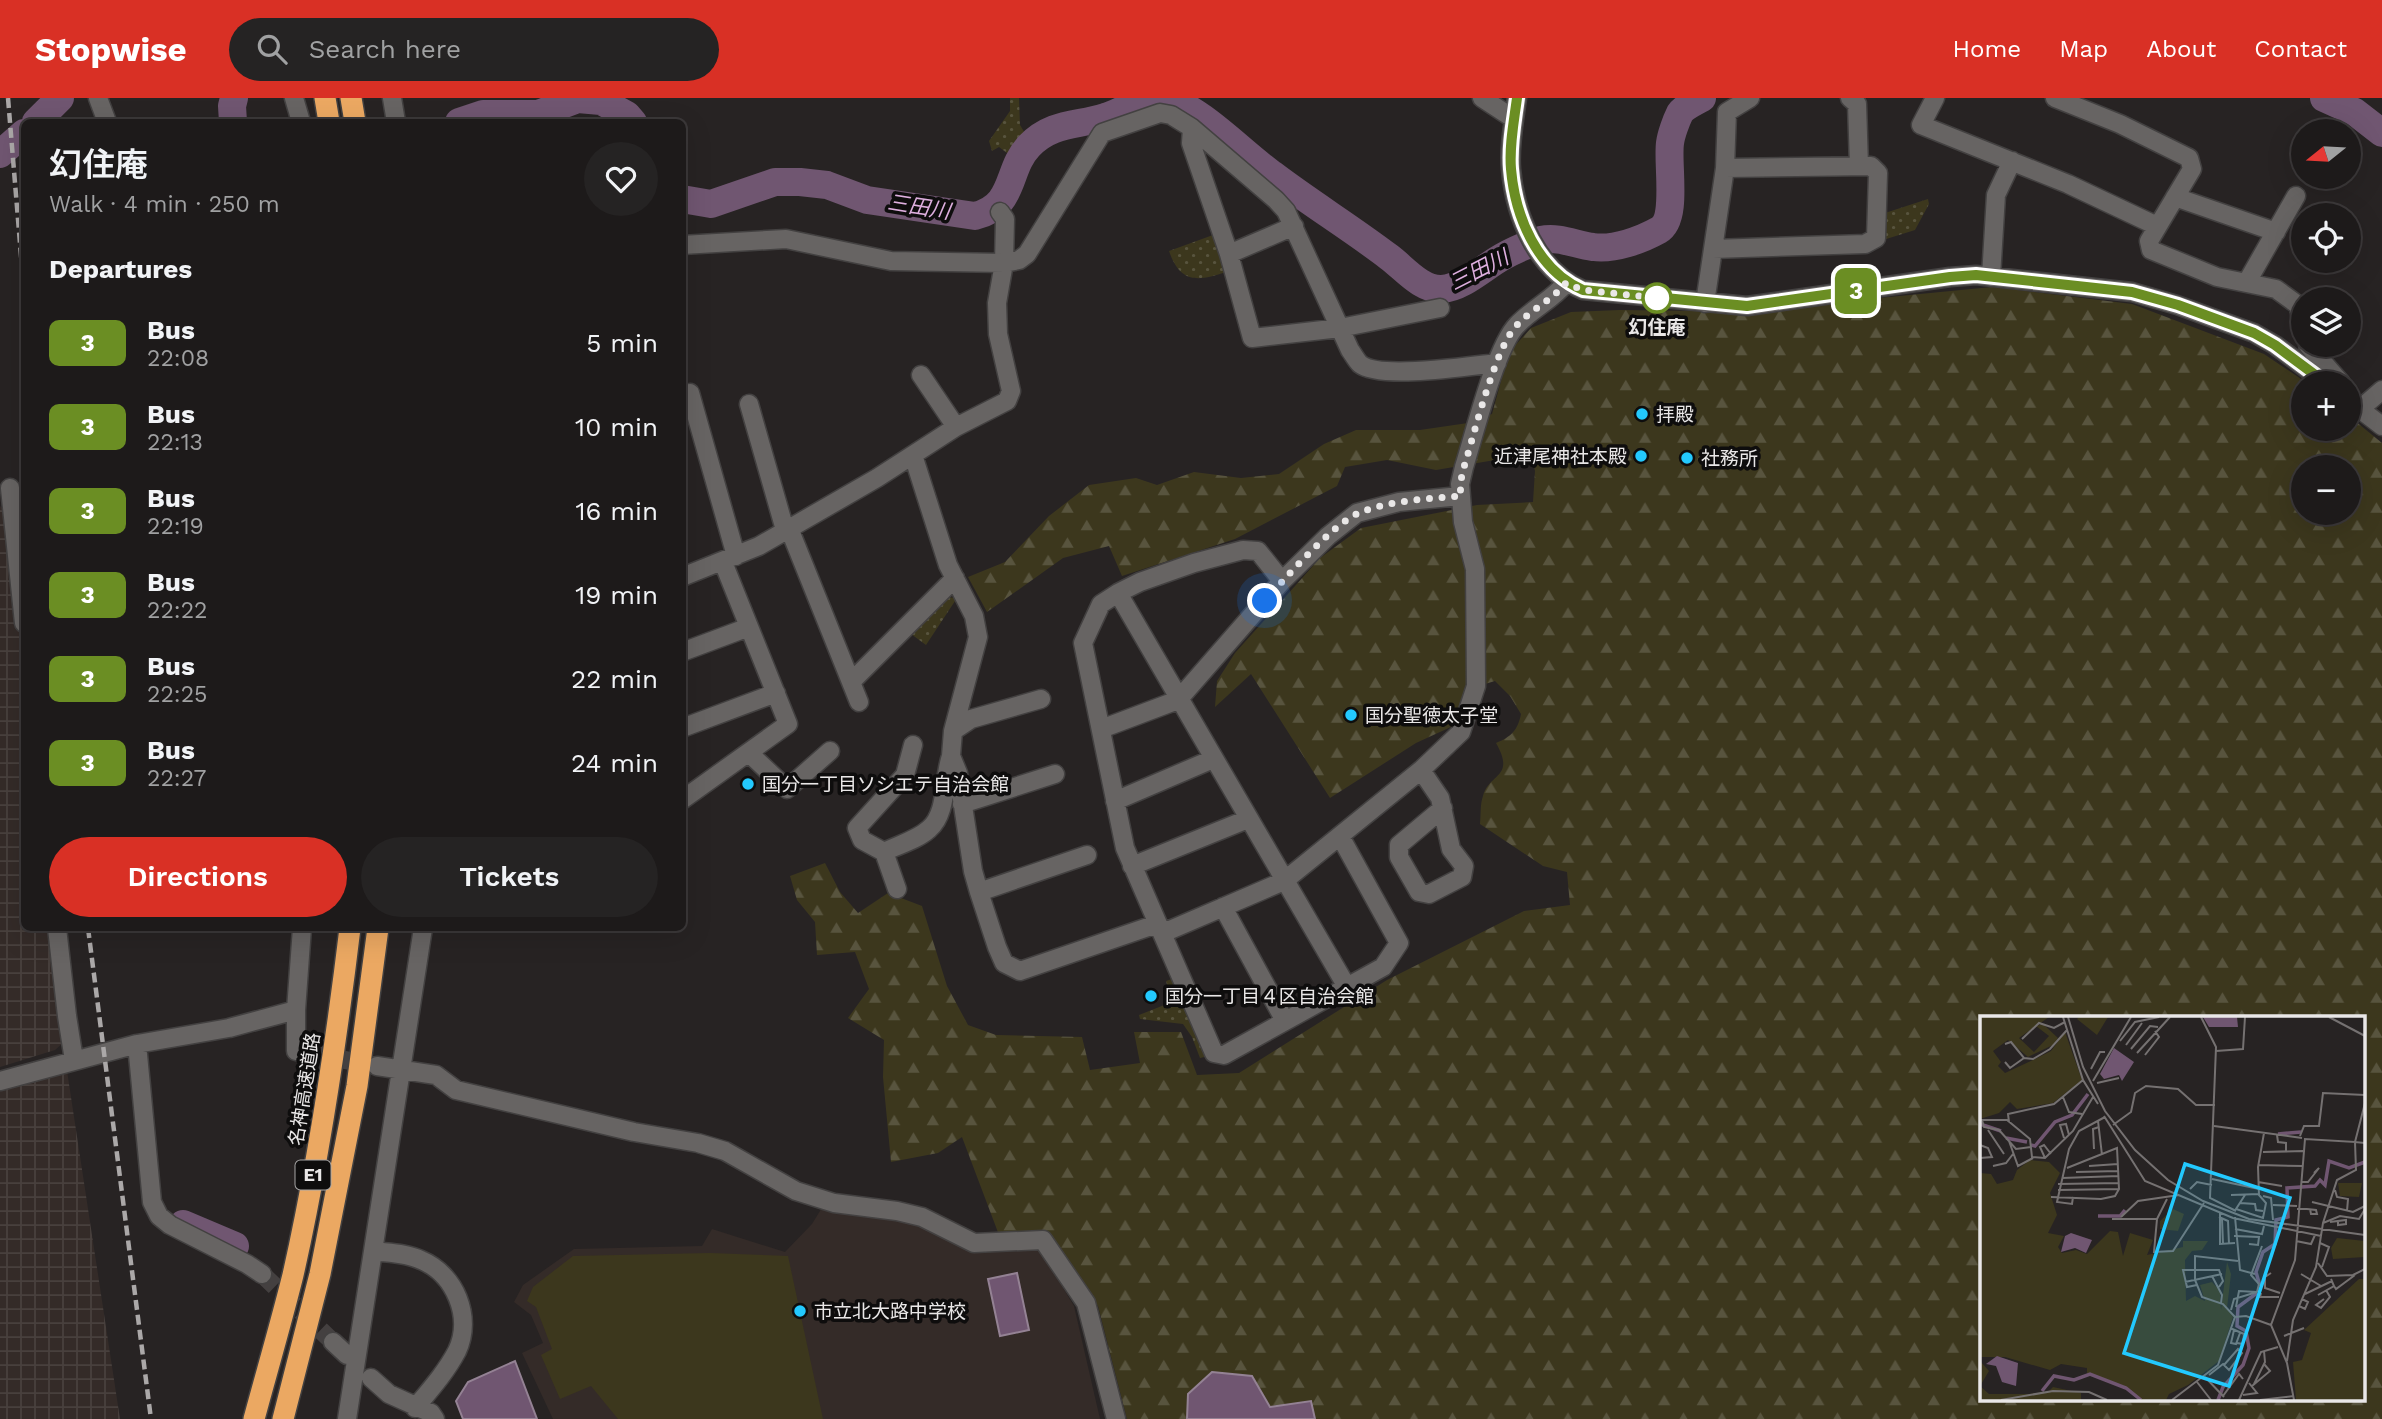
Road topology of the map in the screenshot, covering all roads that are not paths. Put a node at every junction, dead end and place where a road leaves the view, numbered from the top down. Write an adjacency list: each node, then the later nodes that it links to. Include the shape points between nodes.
1 (98, 98): 11 (street)
2 (294, 98): 12 (street)
3 (325, 98): 13 (highway)
4 (392, 98): 14 (street)
5 (1482, 98): 15 (street)
6 (1517, 98): 15 (street)
7 (1750, 98): 19 (street, via 1727,112)
8 (1850, 98): 18 (street, via 1857,104)
9 (1935, 98): 17 (street, via 1921,125)
10 (2055, 98): 21 (street, via 2189,158 2192,169)
11 (106, 119)
12 (300, 119)
13 (328, 119)
14 (396, 119)
15 (1514, 119): 32 (street, via 1511,168 1515,192 1532,242)
16 (1192, 128): 23 (street, via 1276,200); 28 (street, via 1191,143); 29 (street, via 1160,113 1102,133 1027,254)
17 (2012, 161): 24 (street); 30 (street, via 1996,195)
18 (1859, 166): 19 (street); 27 (street, via 1871,166 1878,173 1876,238 1865,244)
19 (1725, 168): 27 (street)
20 (2296, 196): 25 (street)
21 (2175, 197): 24 (street); 25 (street)
22 (1000, 212): 29 (street, via 1006,219)
23 (1294, 226): 28 (street); 36 (street)
24 (2157, 226): 31 (street, via 2149,241 2151,250 2217,277)
25 (2276, 232): 31 (street)
26 (686, 245): 29 (street, via 786,239 891,261)
27 (1713, 249): 34 (street)
28 (1229, 254): 36 (street, via 1252,338)
29 (1004, 263): 49 (street, via 997,303 998,334 1011,391 1007,401)
30 (1991, 277): 34 (street, via 1950,277 1747,306); 39 (street, via 2132,292 2178,305 2254,333)
31 (2247, 282): 33 (street, via 2276,289)
32 (1566, 283): 34 (street, via 1583,290); 38 (street, via 1515,326)
33 (2291, 300)
34 (1705, 303)
35 (1440, 308): 36 (street)
36 (1340, 328): 38 (street, via 1360,364 1376,371)
37 (2318, 357): 40 (street)
38 (1497, 363): 52 (street, via 1464,467)
39 (2310, 371)
40 (2331, 371)
41 (921, 375): 49 (street)
42 (2382, 390): 45 (street)
43 (686, 393): 44 (street); 54 (street)
44 (709, 396)
45 (2361, 401)
46 (749, 404): 53 (street)
47 (2361, 410): 48 (street)
48 (2382, 426)
49 (956, 427): 50 (street)
50 (913, 455): 53 (street); 56 (street)
51 (11, 487): 58 (street)
52 (1461, 496): 57 (street, via 1399,502 1357,513); 75 (street, via 1475,569 1476,686 1461,732)
53 (787, 529): 54 (street); 62 (street)
54 (730, 559): 55 (street); 60 (street)
55 (686, 576)
56 (955, 578): 62 (street); 69 (street, via 974,616 978,638)
57 (1282, 581): 59 (street, via 1258,551 1242,550); 65 (street)
58 (21, 591)
59 (1118, 593): 65 (street); 68 (street, via 1101,604 1083,643)
60 (749, 627): 61 (street); 63 (street)
61 (686, 651)
62 (851, 682): 66 (street)
63 (776, 693): 67 (street); 72 (street, via 788,724)
64 (1041, 699): 69 (street, via 971,719)
65 (1178, 699): 68 (street); 74 (street)
66 (859, 702)
67 (686, 727)
68 (1101, 729): 78 (street)
69 (953, 730): 73 (street)
70 (913, 745): 83 (street, via 905,775 857,828 862,839)
71 (830, 751): 72 (street, via 787,789)
72 (748, 753): 77 (street)
73 (951, 756): 79 (street); 83 (street, via 934,825)
74 (1213, 759): 78 (street); 81 (street)
75 (1421, 770): 80 (street); 82 (street)
76 (1055, 774): 79 (street)
77 (686, 797)
78 (1115, 801): 85 (street)
79 (962, 804): 88 (street)
80 (1443, 808): 80 (street, via 1451,849 1464,866 1462,877 1429,894 1419,892 1399,856 1399,845)
81 (1248, 819): 85 (street); 86 (street)
82 (1340, 836): 86 (street); 96 (street, via 1399,943 1383,967)
83 (884, 852): 87 (street)
84 (1087, 855): 88 (street)
85 (1132, 866): 90 (street)
86 (1284, 881): 89 (street); 96 (street)
87 (897, 889)
88 (979, 892): 90 (street, via 1004,963 1020,971)
89 (1223, 907): 90 (street, via 1170,930); 98 (street)
90 (1158, 927): 98 (street, via 1214,1053 1224,1055)
91 (57, 931): 101 (street)
92 (302, 931): 97 (street)
93 (350, 931): 111 (highway, 名神高速道路 / E1, via 316,1158 292,1276)
94 (378, 931): 112 (highway, E1, via 357,1086 320,1274)
95 (423, 931): 103 (street)
96 (1347, 987): 98 (street)
97 (296, 1010): 99 (street, via 229,1028); 100 (street, via 296,1051)
98 (1285, 1021)
99 (137, 1044): 101 (street); 106 (street, via 152,1202 159,1216)
100 (311, 1054)
101 (74, 1060): 104 (street)
102 (377, 1066): 103 (street)
103 (402, 1070): 105 (street); 115 (street, via 436,1075 456,1090 716,1148 796,1191 834,1203 922,1217 974,1243 1044,1240 1086,1303)
104 (0, 1082)
105 (373, 1251): 110 (street, via 421,1259 454,1288 462,1311 457,1349); 113 (street)
106 (262, 1274)
107 (333, 1342): 108 (street)
108 (347, 1355)
109 (371, 1378): 110 (street, via 388,1394)
110 (415, 1408): 114 (street)
111 (254, 1419)
112 (283, 1419)
113 (347, 1419)
114 (435, 1419)
115 (1116, 1419)

